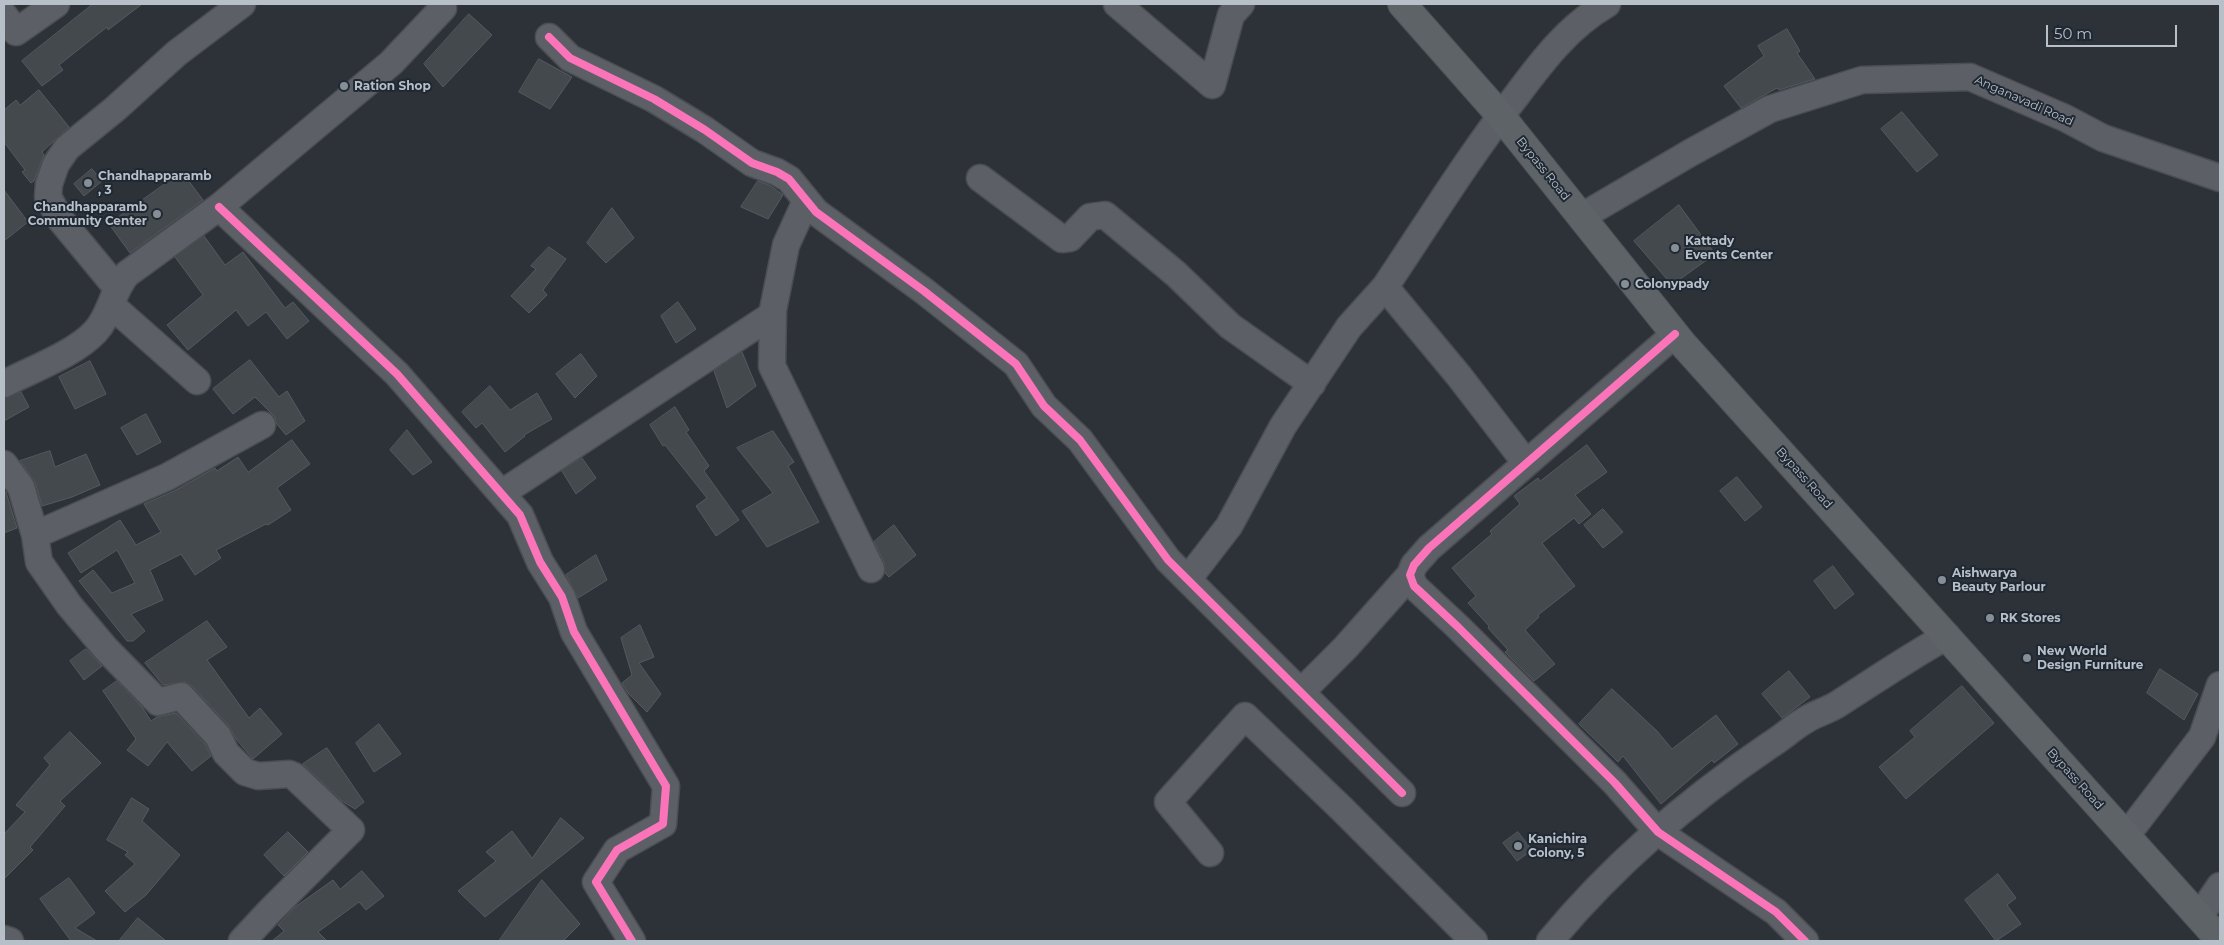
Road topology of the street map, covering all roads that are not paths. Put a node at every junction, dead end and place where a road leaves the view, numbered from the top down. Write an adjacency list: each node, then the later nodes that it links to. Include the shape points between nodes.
1 (56, 4): 8 (street, via 16,32)
2 (242, 4): 17 (street, via 177,53 67,148 56,164 48,196)
3 (442, 4): 14 (street, via 443,8 391,63)
4 (1117, 4): 5 (street, via 1212,85 1232,15)
5 (1241, 4)
6 (1402, 4): 10 (main road, Bypass Road)
7 (1607, 4): 10 (street, via 1567,33)
8 (4, 15)
9 (549, 38): 13 (street, via 570,58 654,99 752,163 777,172 789,180)
10 (1500, 116): 15 (main road, Bypass Road); 16 (street)
11 (980, 178): 22 (street, via 1062,239 1070,238 1090,217 1105,215 1176,274 1230,326)
12 (2220, 178): 15 (street, Anganavadi Road, via 2103,138 1970,77 1862,80 1770,109)
13 (806, 201): 18 (street, via 786,245); 30 (street, via 816,212 1016,364 1044,406 1080,440 1168,560)
14 (219, 207): 17 (street, via 127,274); 26 (street, via 397,374)
15 (1581, 217): 19 (main road, Bypass Road)
16 (1385, 287): 22 (street, via 1349,327); 25 (street)
17 (114, 297): 20 (street); 21 (street, via 106,317 95,332 72,349)
18 (772, 315): 26 (street); 28 (street, via 772,366)
19 (1675, 334): 25 (street); 31 (main road, Bypass Road)
20 (197, 381)
21 (4, 384)
22 (1312, 384): 30 (street, via 1283,426 1229,526)
23 (262, 425): 27 (street, via 167,477)
24 (4, 464): 27 (street, via 21,487)
25 (1526, 464): 29 (street, via 1429,548)
26 (502, 494): 45 (street, via 520,515 540,562 562,597 574,632 666,786 662,824 617,850 596,882)
27 (35, 535): 44 (street, via 38,562 68,605 158,702 181,696 218,736 226,753 245,772 258,776 294,776 351,830)
28 (871, 569)
29 (1410, 575): 33 (street); 35 (street, via 1414,586 1615,783)
30 (1188, 579): 33 (street)
31 (1947, 636): 35 (street, via 1912,655 1836,706 1805,720 1742,763); 36 (main road, Bypass Road)
32 (2220, 685): 36 (street, via 2202,737)
33 (1301, 692): 34 (street)
34 (1402, 793)
35 (1658, 832): 41 (street, via 1579,906); 47 (street, via 1776,912)
36 (2126, 836): 39 (main road, Bypass Road)
37 (1210, 853): 46 (street, via 1168,802 1245,716)
38 (2220, 886): 39 (street)
39 (2199, 916): 42 (main road, Bypass Road)
40 (4, 939): 43 (street)
41 (1554, 940)
42 (2220, 940)
43 (10, 941)
44 (242, 941)
45 (632, 941)
46 (1474, 941)
47 (1805, 941)

